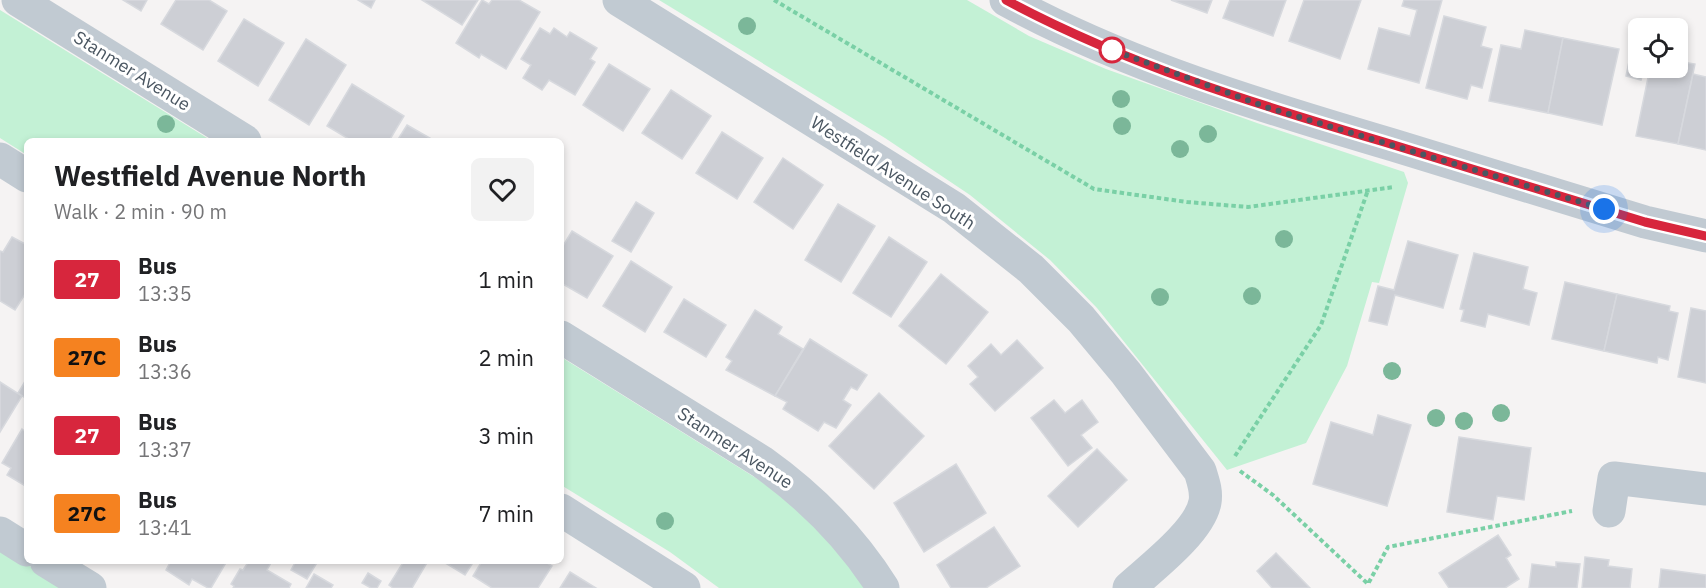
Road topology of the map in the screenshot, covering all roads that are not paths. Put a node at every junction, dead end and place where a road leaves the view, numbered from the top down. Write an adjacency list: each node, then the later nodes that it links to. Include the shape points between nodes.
1 (18, 0): 4 (street, Stanmer Avenue)
2 (619, 0): 18 (street, Westfield Avenue South, via 954,208 1031,269 1081,319 1212,474 1199,519 1190,532)
3 (1006, 0): 7 (street, via 1122,55 1269,108 1645,222)
4 (240, 138)
5 (0, 159): 6 (street)
6 (24, 174)
7 (1706, 236)
8 (564, 339): 17 (street, Stanmer Avenue, via 792,484 843,533)
9 (1706, 489): 10 (street, via 1614,478)
10 (1609, 511)
11 (564, 512): 16 (street)
12 (0, 533): 13 (street)
13 (24, 547)
14 (51, 564): 15 (street)
15 (90, 588)
16 (684, 588)
17 (883, 588)
18 (1129, 588)

